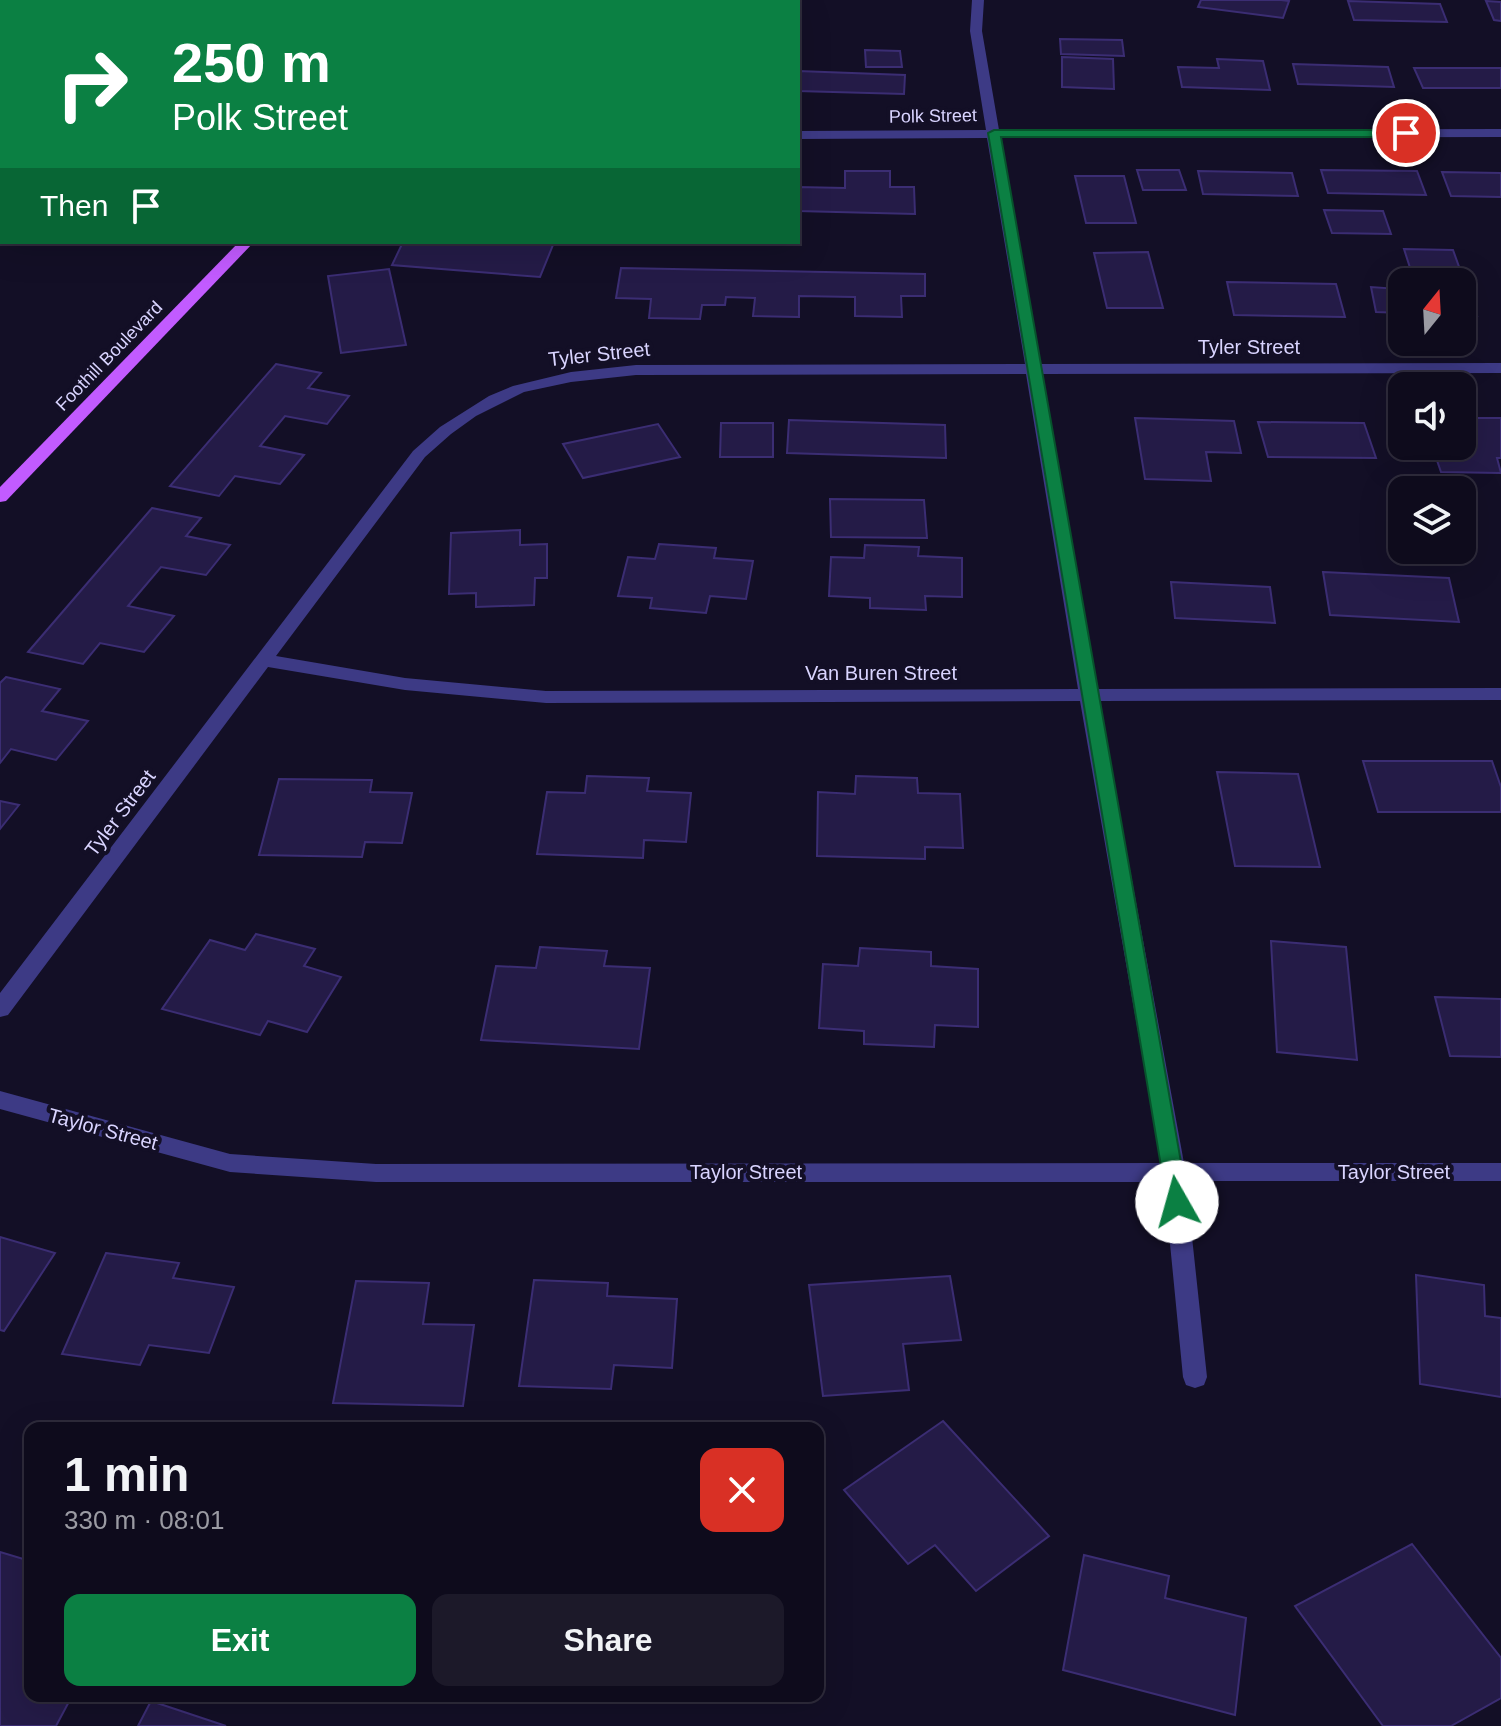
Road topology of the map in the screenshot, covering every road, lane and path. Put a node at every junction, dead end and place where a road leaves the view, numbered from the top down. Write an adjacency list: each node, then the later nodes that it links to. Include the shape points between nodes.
1 (978, 0): 2 (street, via 976,31)
2 (994, 133): 3 (street, Polk Street); 4 (street, Polk Street); 6 (street)
3 (1501, 133)
4 (800, 135)
5 (245, 244): 8 (main road, Foothill Boulevard)
6 (1035, 368): 7 (street, Tyler Street); 9 (street, Tyler Street, via 636,370 561,377 502,393 449,425 419,454); 10 (street)
7 (1501, 368)
8 (0, 497)
9 (264, 660): 10 (street, Van Buren Street, via 405,684 546,697); 12 (street, Tyler Street)
10 (1088, 694): 11 (street, Van Buren Street); 14 (street)
11 (1501, 694)
12 (0, 1009)
13 (0, 1100): 14 (street, Taylor Street, via 230,1163 376,1173)
14 (1174, 1172): 15 (street, Taylor Street); 16 (street)
15 (1501, 1172)
16 (1195, 1377)

